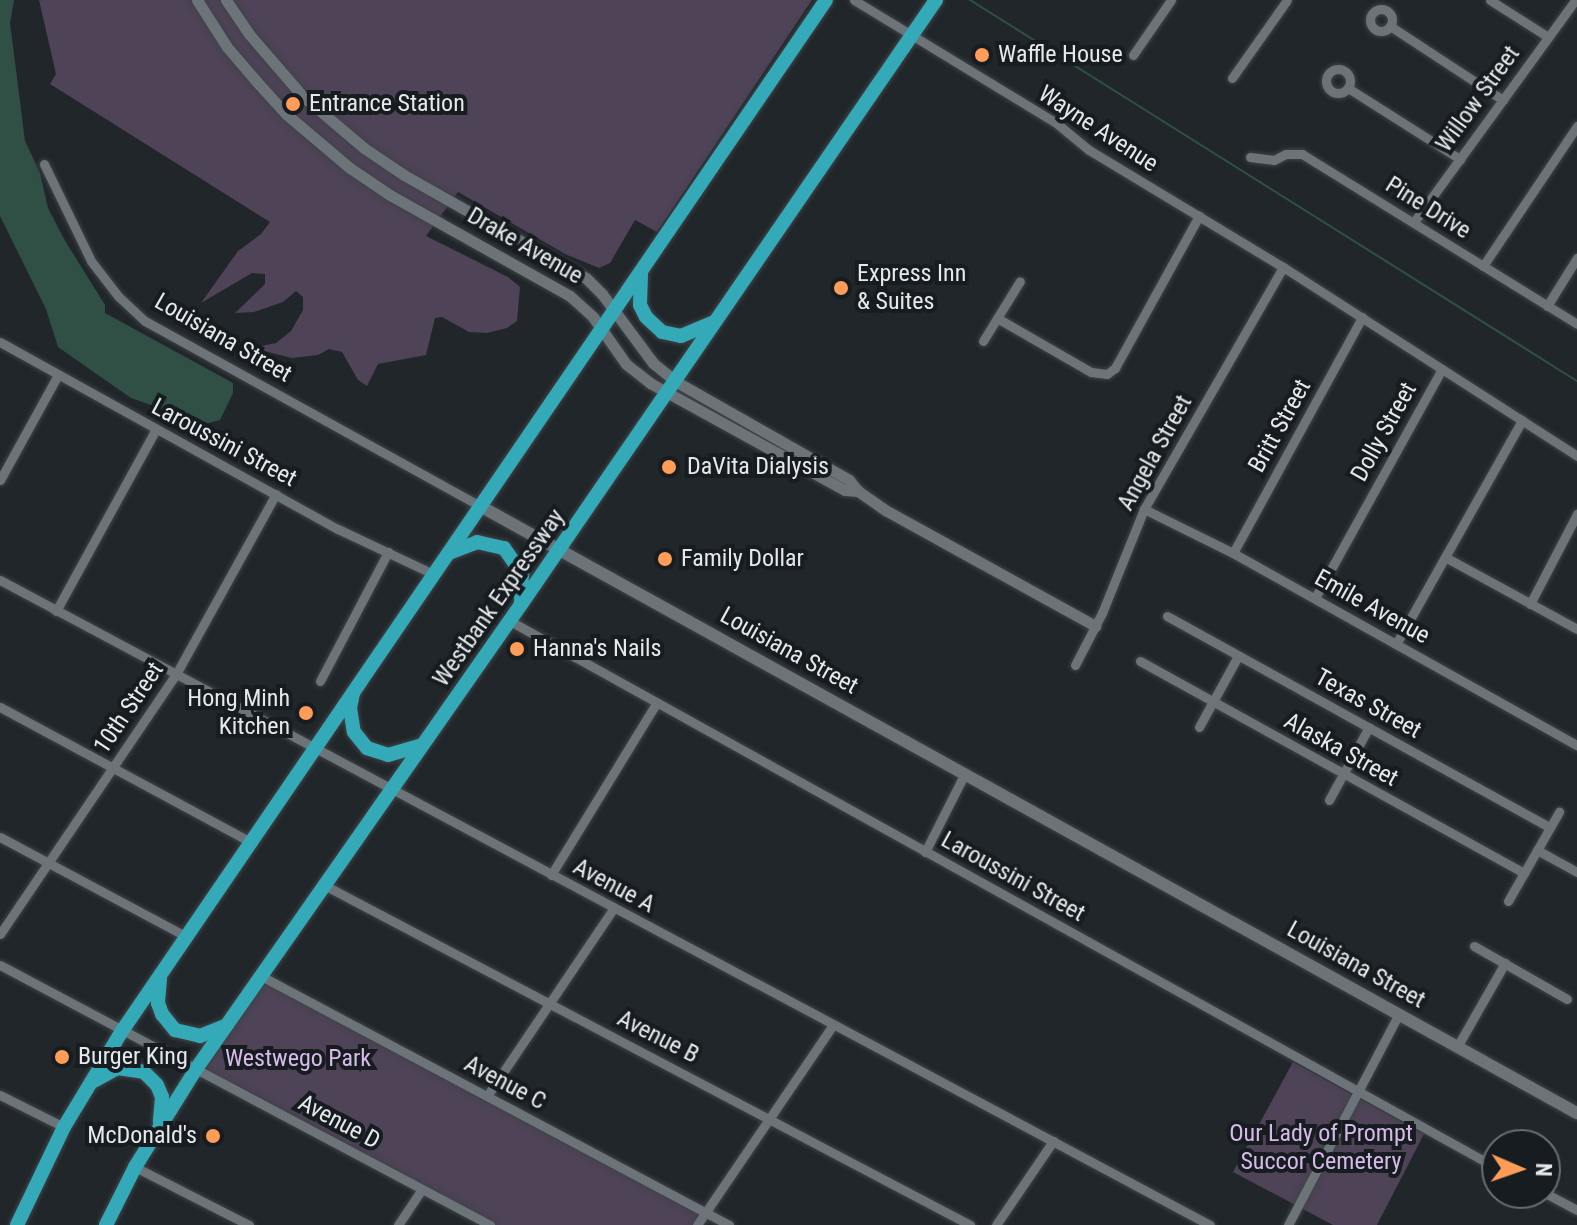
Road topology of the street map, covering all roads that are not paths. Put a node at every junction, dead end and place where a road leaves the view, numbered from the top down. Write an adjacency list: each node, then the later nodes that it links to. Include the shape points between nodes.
1 (197, 0): 35 (street, Drake Avenue, via 227,47 318,143 390,195 570,296)
2 (226, 0): 30 (street, Drake Avenue, via 303,95 364,148 578,273)
3 (826, 0): 26 (highway)
4 (854, 0): 12 (street, Wayne Avenue)
5 (936, 0): 12 (highway, Westbank Expressway)
6 (1171, 0): 13 (street)
7 (1287, 0): 14 (street)
8 (1490, 0): 11 (street)
9 (1575, 0): 11 (street, Willow Street)
10 (1390, 26): 16 (street)
11 (1548, 37): 16 (street, Willow Street)
12 (912, 38): 21 (street, Wayne Avenue); 33 (highway, Westbank Expressway)
13 (1133, 55)
14 (1232, 78)
15 (1348, 88): 19 (street)
16 (1503, 100): 19 (street, Willow Street)
17 (1577, 126): 24 (street)
18 (1250, 157): 22 (street, Pine Drive, via 1274,160 1302,154)
19 (1460, 159): 22 (street, Willow Street)
20 (44, 164): 46 (street, Louisiana Street, via 91,261 145,321)
21 (1199, 216): 25 (street, Wayne Avenue); 32 (street, via 1107,374 1091,372)
22 (1414, 222): 24 (street, Pine Drive)
23 (1577, 258): 29 (street)
24 (1483, 266): 29 (street, Pine Drive)
25 (1283, 267): 28 (street, Wayne Avenue); 47 (street, Angela Street)
26 (642, 270): 30 (highway); 33 (highway, via 640,305 662,332 693,334)
27 (1020, 281): 32 (street)
28 (1321, 291): 31 (street, Dolly Street)
29 (1547, 306): 34 (street, Pine Drive)
30 (614, 311): 35 (highway); 40 (street, Drake Avenue)
31 (1362, 317): 38 (street, Dolly Street); 51 (street, Britt Street)
32 (997, 318): 36 (street)
33 (717, 320): 40 (highway, Westbank Expressway)
34 (1577, 324)
35 (601, 330): 40 (street, Drake Avenue, via 626,364); 46 (highway)
36 (983, 341)
37 (0, 342): 39 (street, Laroussini Street)
38 (1442, 369): 41 (street); 56 (street, Dolly Street)
39 (58, 375): 42 (street, Laroussini Street); 44 (street)
40 (671, 387): 49 (highway, Westbank Expressway); 62 (street, Drake Avenue, via 845,490 858,491)
41 (1522, 420): 43 (street); 53 (street)
42 (156, 429): 45 (street, Laroussini Street); 59 (street)
43 (1577, 456)
44 (0, 480)
45 (276, 494): 50 (street, Laroussini Street); 68 (street, 10th Street)
46 (480, 506): 49 (main road, Louisiana Street); 52 (highway)
47 (1144, 509): 51 (street, Emile Avenue); 62 (street, Angela Street)
48 (1577, 514): 57 (street)
49 (560, 549): 58 (highway, Westbank Expressway); 80 (main road, Louisiana Street)
50 (388, 552): 54 (street, Laroussini Street); 69 (street)
51 (1233, 553): 56 (street, Emile Avenue)
52 (445, 556): 54 (highway); 58 (highway, via 477,542 504,548 522,574)
53 (1445, 557): 57 (street); 64 (street)
54 (433, 574): 70 (highway)
55 (0, 580): 59 (street, Avenue A)
56 (1315, 598): 64 (street, Emile Avenue)
57 (1530, 604): 63 (street)
58 (520, 606): 61 (highway, Westbank Expressway)
59 (56, 611): 68 (street, Avenue A)
60 (1167, 616): 65 (street, Texas Street)
61 (510, 621): 72 (street, Laroussini Street); 76 (highway, Westbank Expressway)
62 (1095, 626): 67 (street, Angela Street)
63 (1577, 629)
64 (1396, 644): 77 (street, Emile Avenue)
65 (1238, 656): 71 (street); 75 (street, Texas Street)
66 (1140, 661): 71 (street, Alaska Street)
67 (1075, 665)
68 (175, 676): 78 (street, Avenue A); 79 (street, 10th Street)
69 (320, 681)
70 (354, 689): 76 (highway, via 351,720 367,748 399,754); 78 (highway)
71 (1213, 702): 74 (street); 81 (street, Alaska Street)
72 (655, 705): 89 (street, Laroussini Street); 93 (street)
73 (0, 707): 79 (street)
74 (1199, 727)
75 (1369, 727): 81 (street); 85 (street, Texas Street)
76 (426, 742): 82 (highway, Westbank Expressway)
77 (1577, 745)
78 (314, 748): 82 (street, Avenue A); 87 (highway)
79 (113, 768): 87 (street); 90 (street, 10th Street)
80 (965, 773): 89 (street); 106 (main road, Louisiana Street)
81 (1343, 774): 83 (street); 92 (street, Alaska Street)
82 (393, 790): 93 (street, Avenue A); 94 (highway, Westbank Expressway)
83 (1329, 800)
84 (1559, 812): 85 (street)
85 (1550, 827): 88 (street)
86 (0, 837): 90 (street)
87 (253, 843): 98 (highway)
88 (1537, 850): 91 (street); 92 (street)
89 (925, 852): 112 (street, Laroussini Street)
90 (49, 863): 97 (street, 10th Street); 98 (street)
91 (1577, 872)
92 (1524, 873): 95 (street)
93 (551, 875): 96 (street, Avenue A)
94 (326, 886): 103 (highway, Westbank Expressway); 105 (street, Avenue B)
95 (1508, 901)
96 (614, 908): 105 (street); 108 (street, Avenue A)
97 (0, 934)
98 (187, 937): 102 (highway)
99 (1474, 946): 100 (street)
100 (1505, 963): 104 (street); 110 (street)
101 (0, 965): 109 (street, Avenue D)
102 (160, 975): 107 (highway, via 158,1003 175,1030 200,1036); 109 (highway)
103 (263, 977): 107 (highway, Westbank Expressway); 115 (street, Avenue C)
104 (1567, 999)
105 (549, 1004): 115 (street); 117 (street, Avenue B)
106 (1399, 1014): 110 (main road, Louisiana Street); 112 (street)
107 (231, 1022): 111 (highway, Westbank Expressway)
108 (833, 1025): 117 (street); 120 (street, Avenue A)
109 (122, 1031): 111 (street, Avenue D); 113 (highway)
110 (1457, 1047): 116 (main road, Louisiana Street)
111 (196, 1069): 118 (highway, Westbank Expressway); 123 (street, Avenue D)
112 (1358, 1089): 121 (street, Laroussini Street); 135 (street)
113 (82, 1094): 118 (highway, via 107,1070 134,1068 157,1085 162,1097); 119 (highway)
114 (0, 1095): 119 (street)
115 (487, 1096): 124 (street, Avenue C)
116 (1577, 1113)
117 (770, 1118): 124 (street); 132 (street, Avenue B)
118 (159, 1126): 122 (highway, Westbank Expressway)
119 (64, 1127): 125 (highway)
120 (1053, 1141): 133 (street); 134 (street, Avenue A)
121 (1481, 1159)
122 (135, 1167): 126 (highway, Westbank Expressway); 127 (street)
123 (422, 1189): 128 (street); 129 (street, Avenue D)
124 (705, 1212): 130 (street); 131 (street, Avenue C)
125 (17, 1225)
126 (106, 1225)
127 (249, 1225)
128 (398, 1225)
129 (490, 1225)
130 (697, 1225)
131 (729, 1225)
132 (970, 1225)
133 (996, 1225)
134 (1210, 1225)
135 (1288, 1225)

